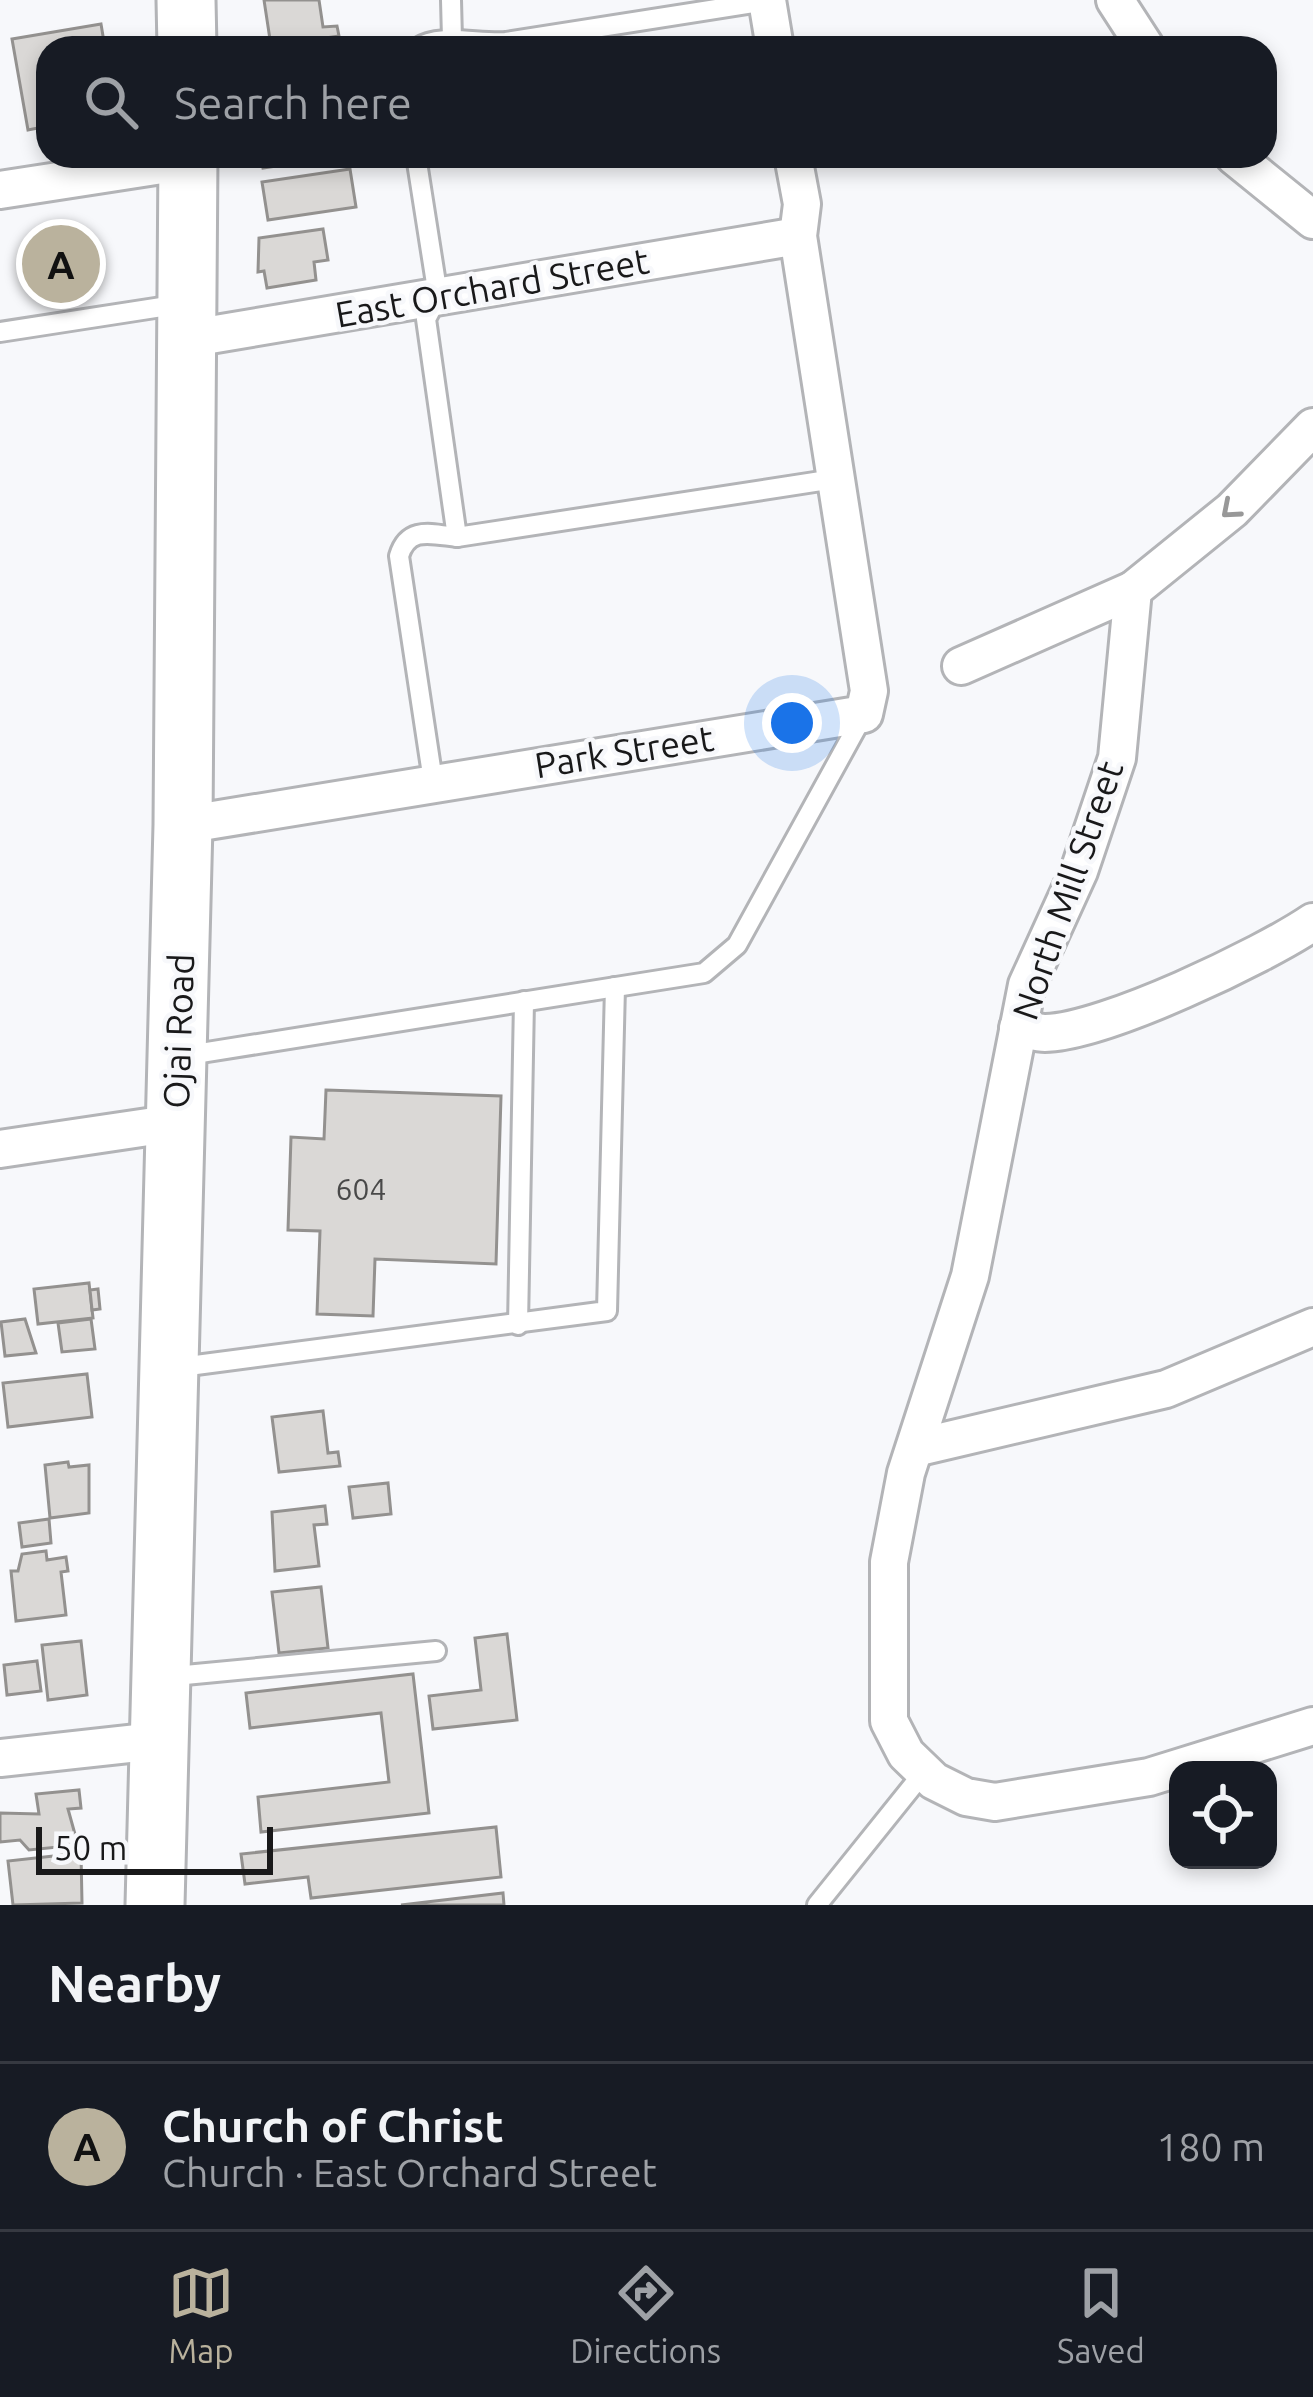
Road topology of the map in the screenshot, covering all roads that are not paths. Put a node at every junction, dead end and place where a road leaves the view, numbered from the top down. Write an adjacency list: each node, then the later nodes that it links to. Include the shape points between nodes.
1 (187, 0): 5 (main road)
2 (451, 0): 6 (lane)
3 (767, 0): 7 (lane); 8 (street)
4 (1115, 0): 9 (street)
5 (187, 36)
6 (452, 36)
7 (543, 36)
8 (773, 36)
9 (1138, 36)
10 (129, 168): 15 (street)
11 (188, 168): 19 (main road, Ojai Road)
12 (418, 168): 18 (lane)
13 (796, 168): 17 (street)
14 (1249, 168): 16 (street)
15 (0, 190)
16 (1313, 220)
17 (798, 236): 18 (street, East Orchard Street); 22 (street)
18 (438, 296): 19 (street, East Orchard Street); 23 (lane, via 426,319)
19 (186, 321): 20 (lane); 28 (main road, Ojai Road)
20 (0, 332)
21 (1313, 427): 24 (street, one-way to 24, via 1232,510)
22 (834, 479): 23 (lane); 26 (street, via 868,691)
23 (457, 537): 27 (lane, via 418,533 399,556)
24 (1133, 590): 25 (street); 32 (street, North Mill Street, via 1117,758 1027,985)
25 (961, 666)
26 (864, 714): 27 (street, Park Street); 30 (lane, via 737,945 704,973)
27 (434, 781): 28 (street, Park Street)
28 (183, 824): 33 (main road, Ojai Road)
29 (1313, 922): 32 (street, via 1248,960 1102,1019 1045,1033)
30 (615, 987): 31 (lane); 36 (lane, via 608,1311)
31 (524, 1001): 33 (lane); 36 (lane)
32 (1018, 1028): 39 (street, North Mill Street, via 970,1276)
33 (178, 1056): 34 (main road, Ojai Road)
34 (175, 1123): 35 (street); 38 (main road, Ojai Road)
35 (0, 1149)
36 (518, 1325): 38 (lane)
37 (1313, 1328): 39 (street, via 1166,1389)
38 (169, 1369): 41 (main road, Ojai Road)
39 (915, 1448): 45 (street, North Mill Street, via 889,1562 889,1721)
40 (436, 1651): 41 (lane)
41 (160, 1678): 43 (main road, Ojai Road)
42 (1313, 1726): 45 (street, via 1149,1777 1010,1802 966,1797)
43 (156, 1741): 44 (street); 46 (main road, Ojai Road)
44 (0, 1758)
45 (923, 1773): 47 (lane)
46 (155, 1905)
47 (817, 1905)

